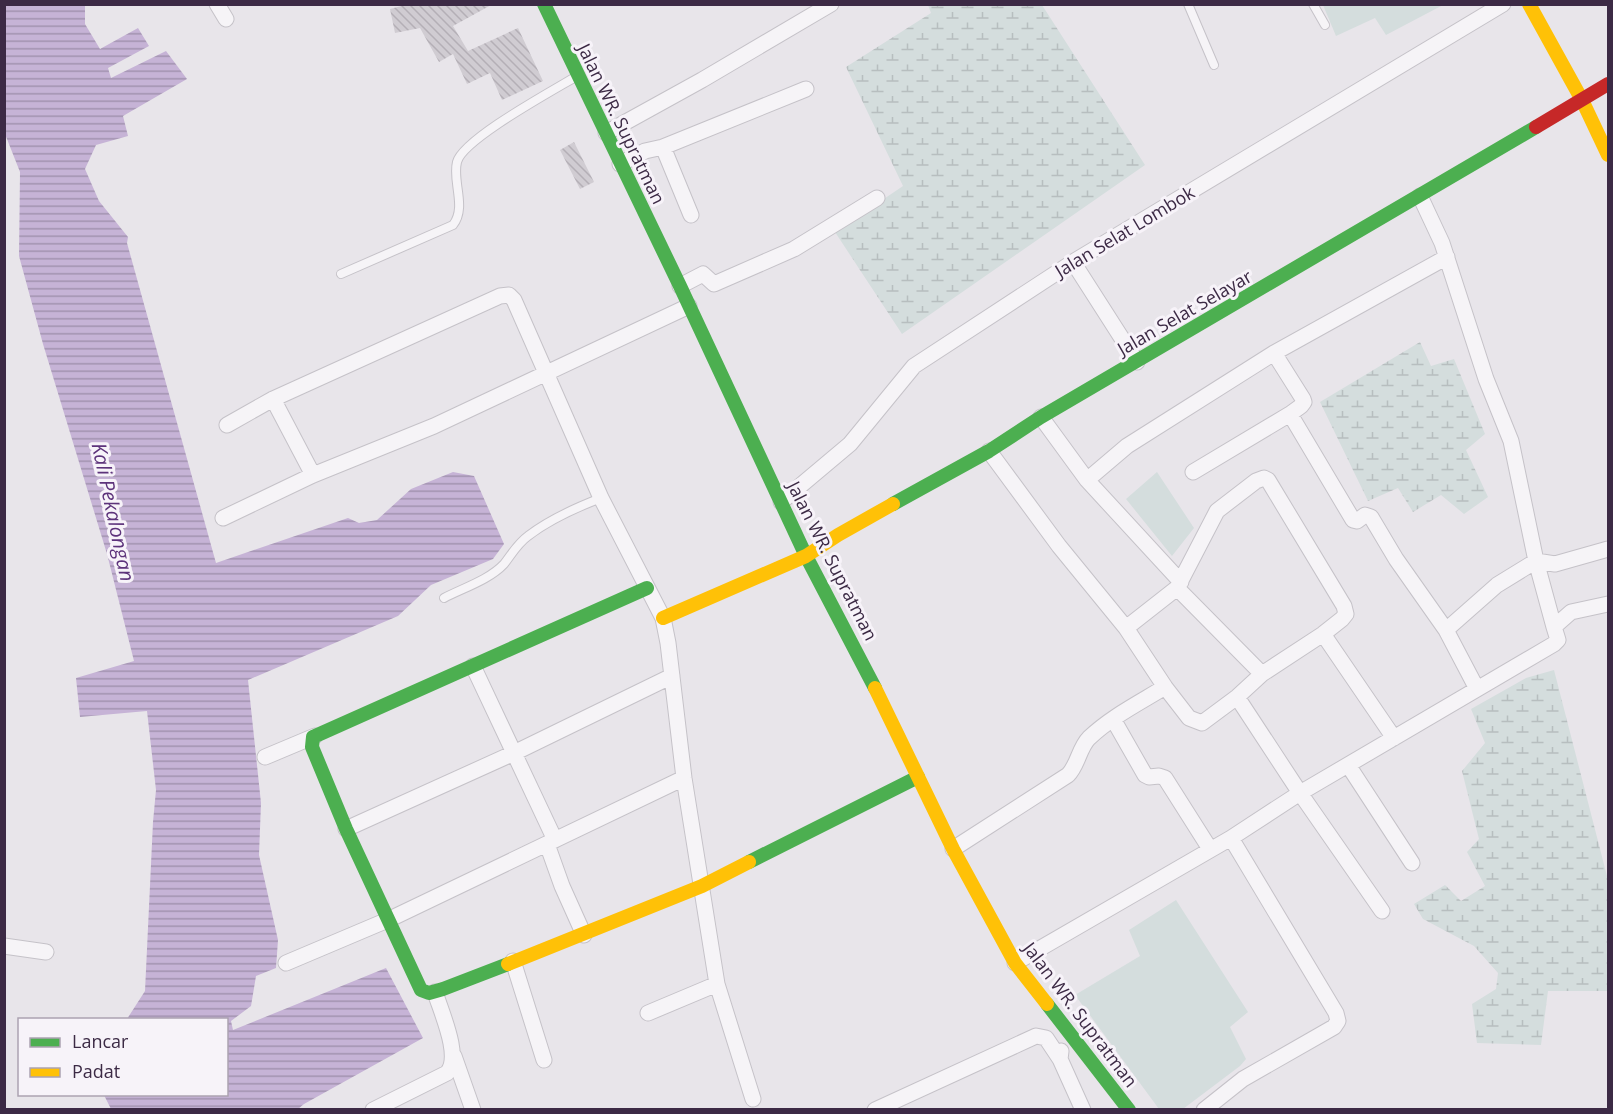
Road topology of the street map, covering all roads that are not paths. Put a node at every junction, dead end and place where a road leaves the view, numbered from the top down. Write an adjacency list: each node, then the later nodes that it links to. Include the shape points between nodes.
1 (218, 4): 9 (street)
2 (544, 4): 12 (street, Jalan WR. Supratman)
3 (831, 4): 8 (street)
4 (1188, 4): 11 (lane)
5 (1313, 4): 10 (lane)
6 (1503, 4): 24 (street, Jalan Selat Lombok)
7 (1534, 6): 15 (street)
8 (814, 9): 16 (street, via 702,80)
9 (226, 19)
10 (1325, 25)
11 (1214, 65)
12 (578, 76): 16 (street, Jalan WR. Supratman); 25 (lane, via 505,120 462,154 456,172 459,210 453,225)
13 (1608, 84): 15 (street, Jalan Selat Selayar)
14 (806, 89): 17 (street)
15 (1582, 100): 18 (street); 20 (street, Jalan Selat Selayar)
16 (616, 127): 19 (street, Jalan WR. Supratman)
17 (663, 147): 19 (street); 22 (street)
18 (1608, 155)
19 (626, 160): 26 (street, Jalan WR. Supratman)
20 (1420, 196): 23 (street); 29 (street, Jalan Selat Selayar)
21 (877, 198): 26 (street, via 794,249 718,283 712,284 706,275)
22 (691, 215)
23 (1447, 257): 28 (street); 44 (street, via 1486,379 1511,441)
24 (1072, 262): 29 (street); 40 (street, Jalan Selat Lombok, via 914,366 850,444)
25 (341, 274)
26 (692, 280): 27 (street, Jalan WR. Supratman)
27 (689, 306): 30 (street); 40 (street, Jalan WR. Supratman)
28 (1274, 353): 32 (street, via 1303,399 1302,406); 38 (street, via 1141,437)
29 (1137, 362): 33 (street, Jalan Selat Selayar)
30 (546, 372): 31 (street, via 514,300 504,295); 37 (street, via 434,426); 39 (street)
31 (273, 399): 34 (street); 37 (street)
32 (1290, 414): 36 (street); 52 (street, via 1353,520 1371,517)
33 (1041, 417): 35 (street, Jalan Selat Selayar); 38 (street)
34 (227, 425)
35 (989, 451): 43 (street, Jalan Selat Selayar); 51 (street)
36 (1193, 471)
37 (313, 475): 41 (street)
38 (1087, 480): 45 (street)
39 (601, 498): 46 (street); 47 (lane, via 541,527 520,542 494,572)
40 (781, 502): 43 (street, Jalan WR. Supratman)
41 (223, 518)
42 (1608, 549): 44 (street)
43 (811, 553): 49 (street, Jalan Selat Selayar); 66 (street, Jalan WR. Supratman)
44 (1544, 562): 50 (street); 52 (street, via 1497,585)
45 (1179, 585): 51 (street); 53 (street, via 1217,511 1264,478 1344,606 1346,614 1342,620); 55 (street)
46 (647, 588): 49 (street); 54 (street)
47 (444, 598)
48 (1608, 604): 50 (street)
49 (663, 618): 56 (street)
50 (1559, 621): 58 (street, via 1554,644)
51 (1126, 628): 57 (street)
52 (1446, 630): 58 (street)
53 (1323, 634): 55 (street); 62 (street)
54 (473, 666): 61 (street); 63 (street)
55 (1262, 674): 59 (street)
56 (672, 676): 63 (street); 67 (street)
57 (1165, 687): 59 (street, via 1189,718 1202,723); 60 (street)
58 (1477, 689): 62 (street)
59 (1237, 697): 68 (street)
60 (1113, 719): 72 (street, via 1088,740 1068,775); 73 (street, via 1145,775 1165,778)
61 (315, 736): 64 (street); 69 (street, via 312,747)
62 (1394, 738): 65 (street)
63 (514, 753): 69 (street); 71 (street)
64 (265, 757)
65 (1348, 765): 68 (street); 74 (street)
66 (918, 777): 72 (street, Jalan WR. Supratman); 75 (street)
67 (684, 778): 71 (street); 75 (street)
68 (1300, 793): 70 (street); 76 (street)
69 (346, 829): 77 (street)
70 (1231, 838): 73 (street); 97 (street, via 1338,1021 1334,1027 1243,1079)
71 (551, 842): 77 (street); 78 (street, via 562,886)
72 (954, 849): 83 (street, Jalan WR. Supratman)
73 (1210, 849): 83 (street)
74 (1412, 863)
75 (702, 886): 78 (street); 84 (street)
76 (1382, 911)
77 (390, 919): 82 (street); 85 (street, via 419,988 426,993)
78 (584, 935): 81 (street)
79 (4, 946): 80 (street)
80 (46, 952)
81 (513, 961): 85 (street); 90 (street)
82 (286, 963)
83 (1015, 963): 87 (street, Jalan WR. Supratman)
84 (717, 984): 86 (street); 91 (street)
85 (435, 992): 88 (street)
86 (648, 1013)
87 (1068, 1031): 89 (street); 96 (street, Jalan WR. Supratman)
88 (454, 1056): 92 (street, via 447,1073); 93 (street)
89 (1060, 1059): 94 (street, via 1046,1038 1036,1036); 95 (street)
90 (544, 1060)
91 (753, 1099)
92 (373, 1110)
93 (473, 1110)
94 (875, 1110)
95 (1083, 1110)
96 (1129, 1110)
97 (1204, 1110)

